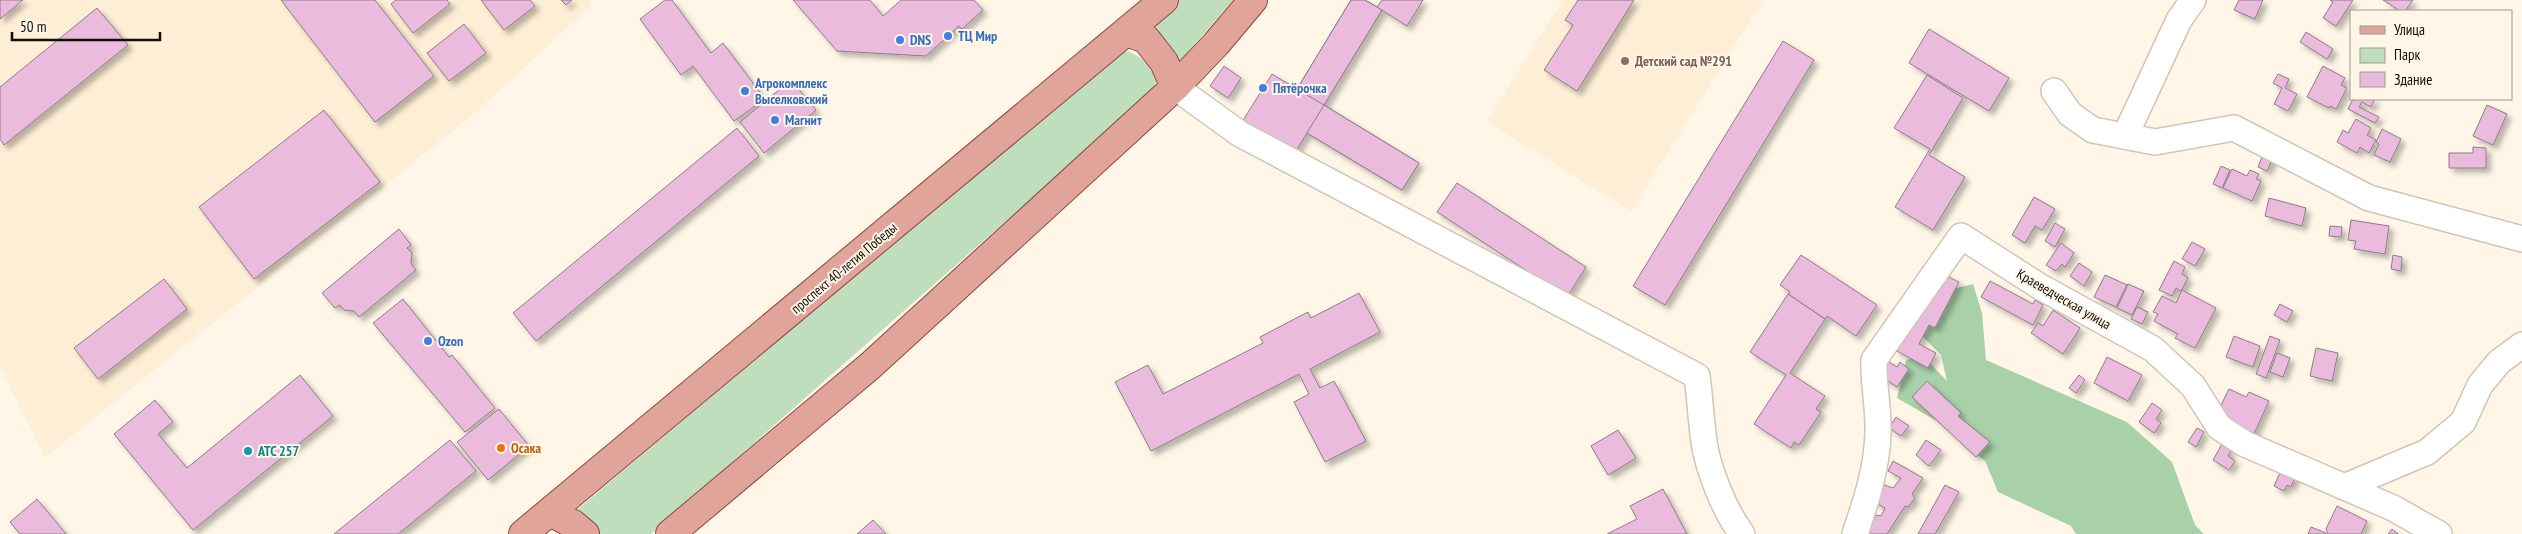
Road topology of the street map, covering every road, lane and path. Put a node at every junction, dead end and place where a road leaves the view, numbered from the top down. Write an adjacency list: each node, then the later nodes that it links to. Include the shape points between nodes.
1 (1164, 0): 4 (main road, проспект 40-летия Победы)
2 (1253, 0): 5 (main road)
3 (2193, 0): 7 (street, via 2179,20)
4 (1127, 32): 5 (main road, via 1146,39 1164,62); 11 (main road, проспект 40-летия Победы)
5 (1175, 87): 14 (main road, via 870,366); 15 (street, via 1240,134 1697,376 1704,443 1714,476)
6 (2054, 91): 7 (street, via 2070,114 2093,130)
7 (2125, 136): 8 (street, via 2154,142 2234,128 2369,198)
8 (2522, 238)
9 (2522, 345): 10 (street, via 2499,362 2480,385 2463,422 2427,452)
10 (2344, 487): 16 (street, Краеведческая улица, via 2238,440 2219,427 2193,386 2153,349 2039,286 1961,236 1874,360 1878,432 1873,480); 17 (street, Краеведческая улица, via 2393,508)
11 (550, 512): 12 (main road, проспект 40-летия Победы); 13 (main road)
12 (523, 534)
13 (584, 534)
14 (670, 534)
15 (1742, 534)
16 (1855, 534)
17 (2439, 534)

